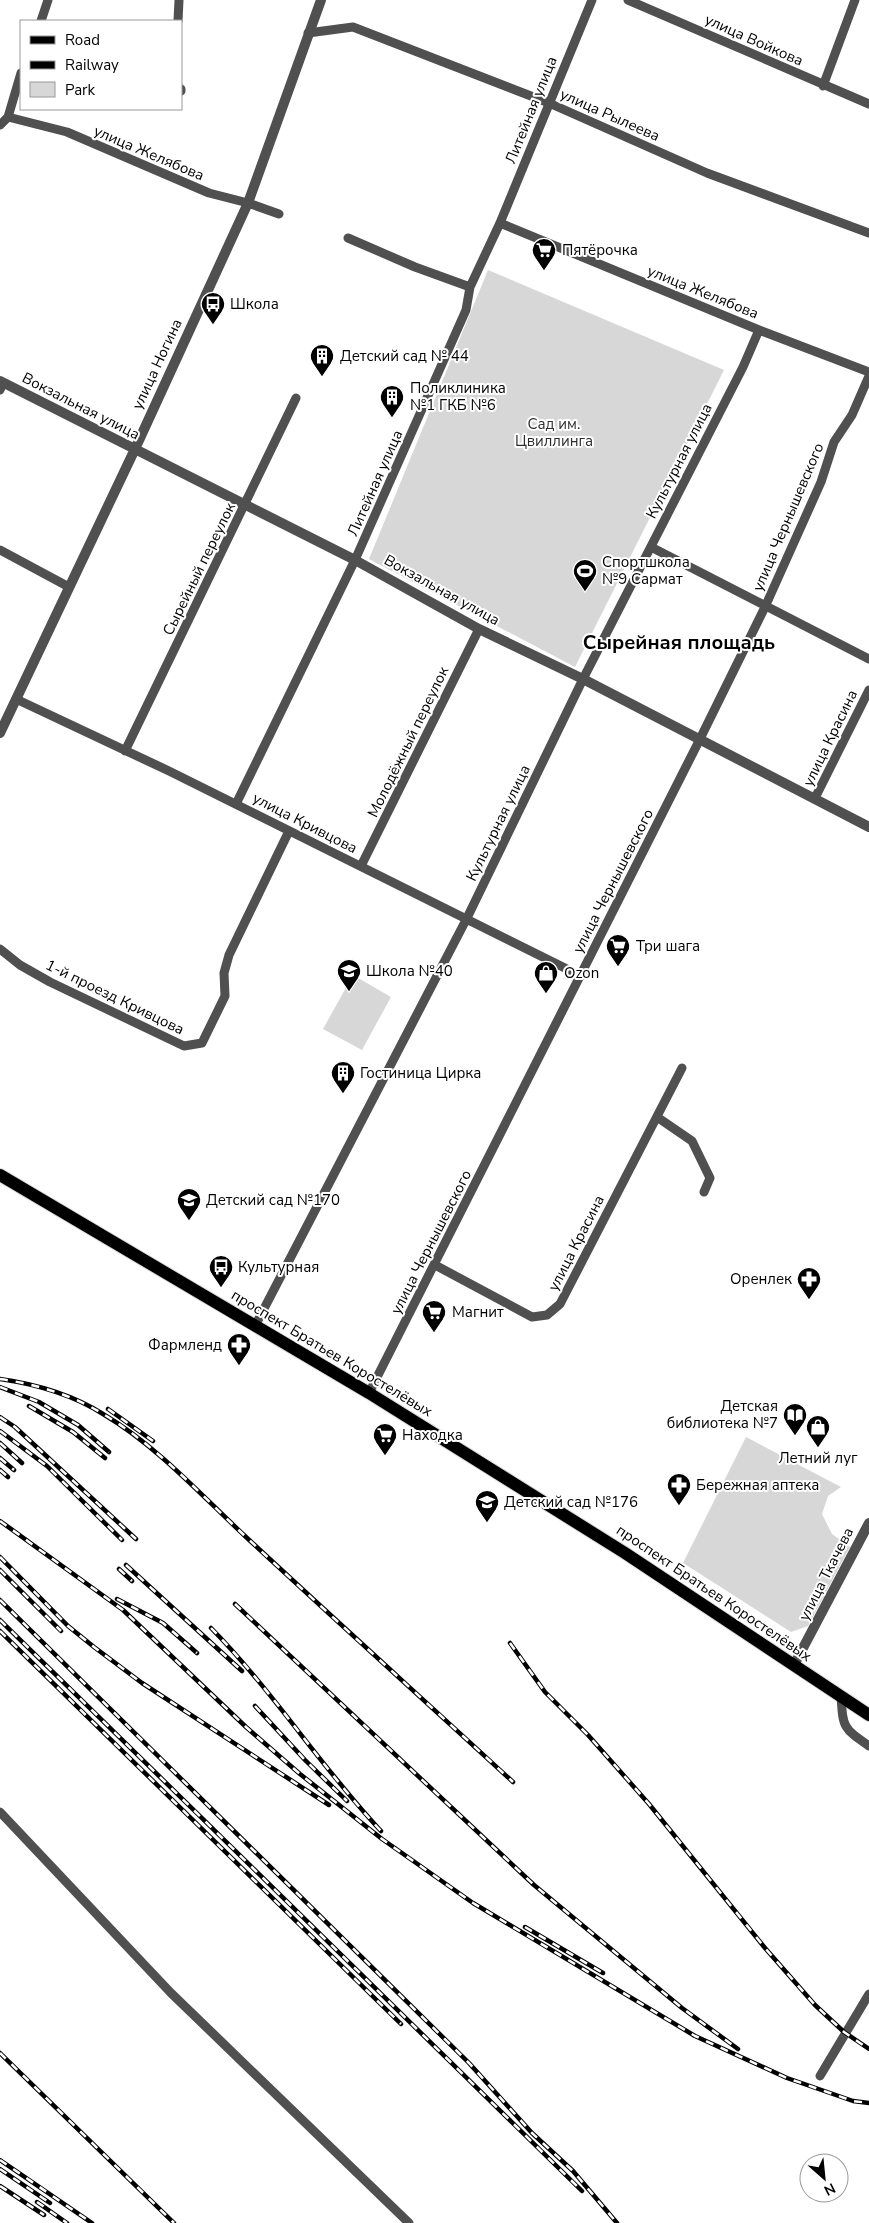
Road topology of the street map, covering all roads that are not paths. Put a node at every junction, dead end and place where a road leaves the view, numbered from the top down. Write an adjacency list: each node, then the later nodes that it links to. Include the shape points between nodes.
1 (48, 0): 7 (street)
2 (179, 0): 8 (street)
3 (321, 0): 9 (street, улица Ногина)
4 (592, 0): 12 (street, Литейная улица)
5 (628, 0): 11 (street, улица Войкова)
6 (855, 0): 11 (street)
7 (40, 20)
8 (178, 20)
9 (308, 33): 12 (street, улица Рылеева, via 353,27); 16 (street, улица Ногина)
10 (20, 76): 14 (street)
11 (823, 86): 13 (street, улица Войкова)
12 (549, 103): 18 (street, Литейная улица); 19 (street, улица Рылеева, via 707,173)
13 (869, 104)
14 (8, 117): 15 (street); 16 (street, улица Желябова, via 66,132 209,193)
15 (0, 125)
16 (248, 203): 17 (street, улица Желябова); 27 (street, улица Ногина)
17 (279, 214)
18 (500, 223): 21 (street, Литейная улица); 22 (street, улица Желябова)
19 (869, 233)
20 (348, 238): 21 (street)
21 (470, 288): 31 (street, Литейная улица, via 462,318)
22 (759, 330): 23 (street, улица Желябова); 29 (street, Культурная улица)
23 (869, 372)
24 (869, 376): 33 (street, улица Чернышевского, via 852,415 834,442 821,482)
25 (1, 385): 27 (street, Вокзальная улица)
26 (296, 398): 28 (street, Сырейный переулок)
27 (135, 449): 28 (street, Вокзальная улица); 32 (street, улица Ногина)
28 (245, 506): 31 (street, Вокзальная улица); 41 (street, Сырейный переулок)
29 (651, 547): 33 (street); 36 (street, Культурная улица)
30 (0, 550): 32 (street)
31 (355, 560): 34 (street, Вокзальная улица); 43 (street, Литейная улица)
32 (69, 587): 38 (street, улица Ногина)
33 (766, 607): 35 (street); 40 (street, улица Чернышевского)
34 (479, 629): 36 (street, Вокзальная улица); 46 (street, Молодёжный переулок)
35 (869, 659)
36 (583, 679): 40 (street, Вокзальная улица); 47 (street, Культурная улица)
37 (869, 690): 42 (street, улица Красина)
38 (16, 699): 39 (street, улица Ногина); 41 (street, улица Кривцова)
39 (0, 733)
40 (700, 741): 42 (street, Вокзальная улица); 49 (street, улица Чернышевского)
41 (125, 751): 43 (street, улица Кривцова)
42 (815, 798): 44 (street, Вокзальная улица)
43 (236, 804): 45 (street, улица Кривцова)
44 (869, 827)
45 (289, 831): 46 (street, улица Кривцова); 48 (street, 1-й проезд Кривцова, via 229,955 224,973 225,996 202,1043 184,1046 50,982)
46 (361, 866): 47 (street, улица Кривцова)
47 (467, 918): 49 (street, улица Кривцова); 55 (street, Культурная улица)
48 (0, 949)
49 (581, 976): 54 (street, улица Чернышевского)
50 (682, 1068): 51 (street, улица Красина)
51 (657, 1117): 53 (street, via 692,1141 710,1178); 54 (street, улица Красина, via 560,1304 547,1315 532,1317)
52 (0, 1175): 55 (main road, проспект Братьев Коростелёвых)
53 (704, 1192)
54 (435, 1265): 56 (street, улица Чернышевского)
55 (255, 1326): 56 (main road, проспект Братьев Коростелёвых)
56 (369, 1392): 58 (main road, проспект Братьев Коростелёвых, via 578,1522)
57 (869, 1523): 58 (street, улица Ткачева)
58 (794, 1665): 59 (main road, проспект Братьев Коростелёвых)
59 (841, 1696): 60 (main road, проспект Братьев Коростелёвых); 61 (street, via 847,1731)
60 (869, 1715)
61 (869, 1746)
62 (0, 1812): 65 (street, via 171,1993)
63 (869, 1994): 64 (street)
64 (820, 2076)
65 (409, 2223)

